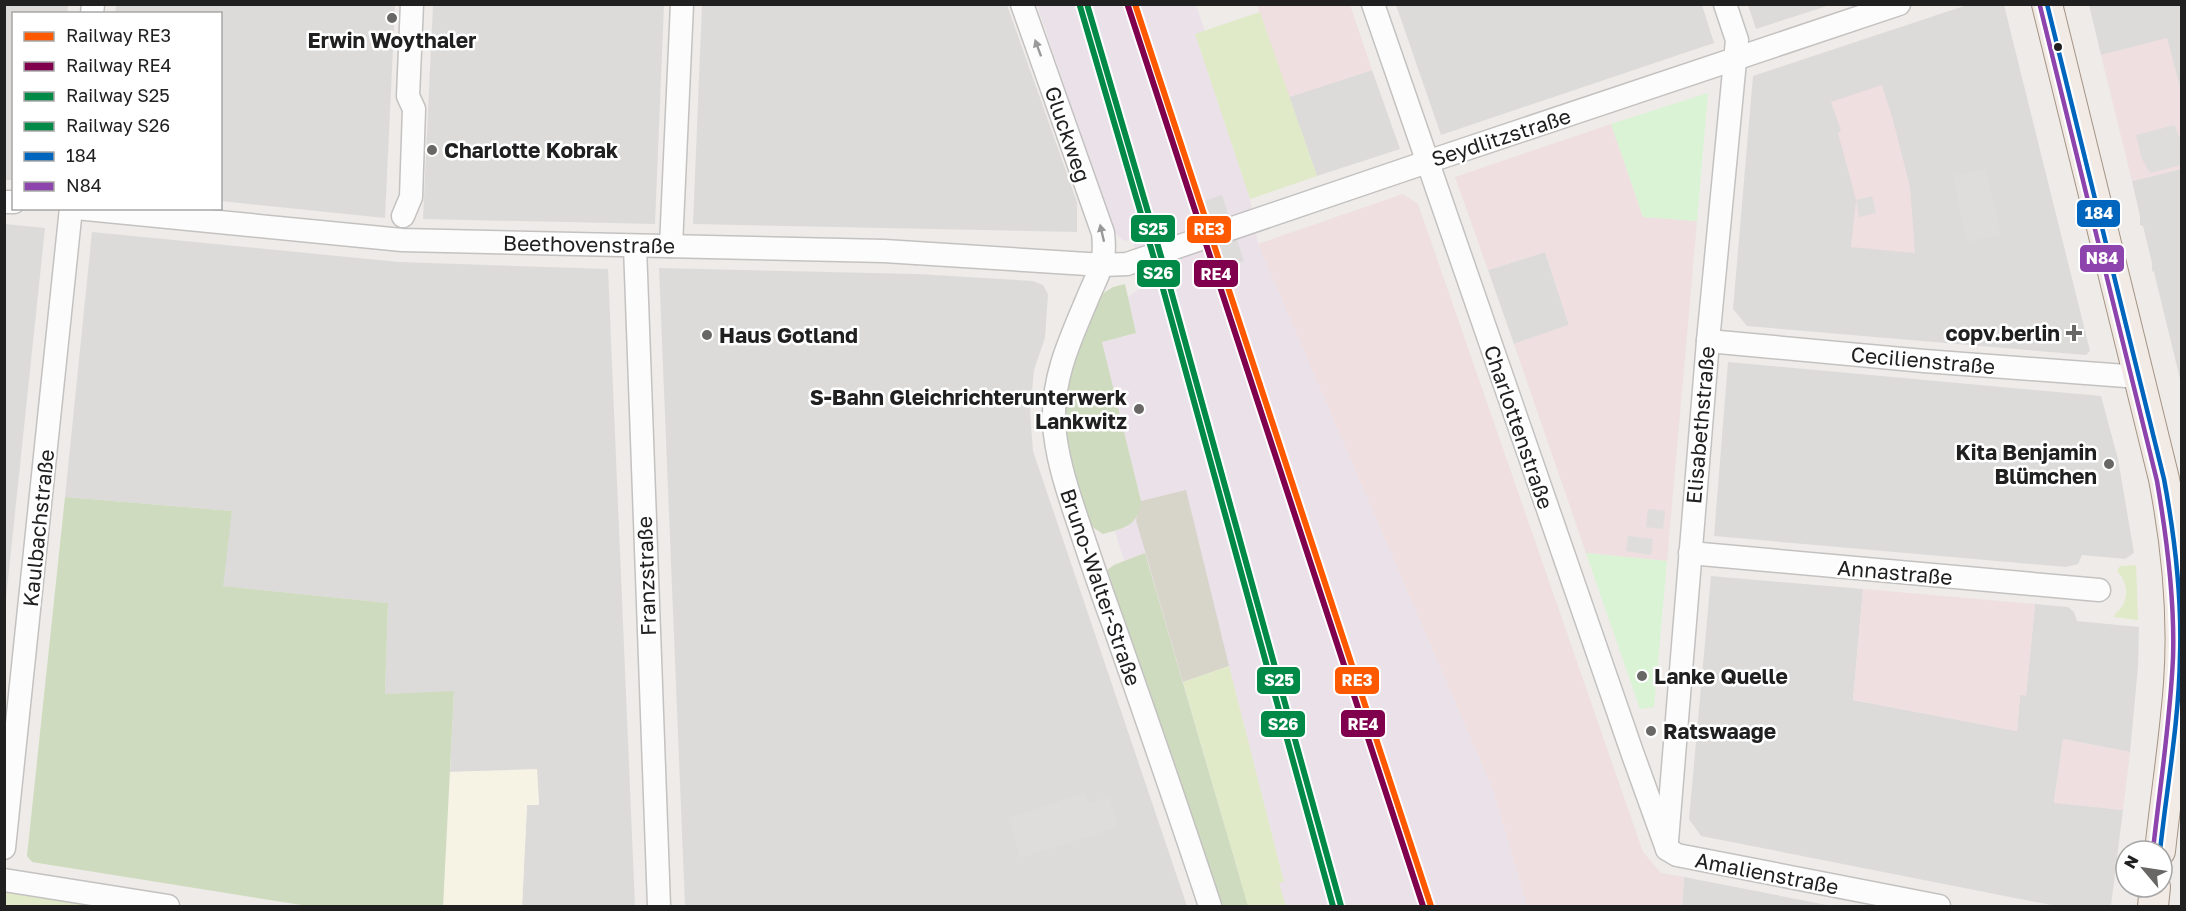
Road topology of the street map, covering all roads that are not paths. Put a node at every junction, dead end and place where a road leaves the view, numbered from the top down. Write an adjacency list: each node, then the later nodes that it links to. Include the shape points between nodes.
1 (412, 4): 12 (street, via 408,96 414,109 411,197 403,216)
2 (682, 4): 14 (street)
3 (1022, 4): 15 (street, Gluckweg, one-way to 3, via 1103,233)
4 (1373, 4): 9 (street, Charlottenstraße)
5 (1725, 4): 8 (street, Elisabethstraße, via 1737,40)
6 (1899, 4): 8 (street, Seydlitzstraße)
7 (2047, 4): 17 (main road)
8 (1734, 60): 9 (street, Seydlitzstraße); 16 (street, Elisabethstraße)
9 (1427, 162): 15 (street, Seydlitzstraße, via 1127,264); 23 (street, Charlottenstraße)
10 (71, 210): 22 (street, Kaulbachstraße)
11 (96, 210): 12 (street, Beethovenstraße)
12 (402, 240): 13 (street, Beethovenstraße)
13 (635, 246): 14 (street, Beethovenstraße); 26 (street, Franzstraße)
14 (671, 246): 15 (street, Beethovenstraße, via 884,251)
15 (1103, 265): 27 (street, Bruno-Walter-Straße, via 1062,360 1055,395 1056,442 1094,573)
16 (1707, 341): 17 (street, Cecilienstraße); 19 (street, Elisabethstraße)
17 (2139, 377): 18 (main road)
18 (2173, 480): 21 (main road, via 2181,636)
19 (1690, 554): 20 (street, Annastraße); 23 (street, Elisabethstraße)
20 (2099, 590)
21 (2161, 839)
22 (4, 848)
23 (1667, 849): 28 (street, Amalienstraße, via 1677,855)
24 (4, 880): 25 (street)
25 (168, 906)
26 (659, 906)
27 (1210, 906)
28 (1939, 906)

